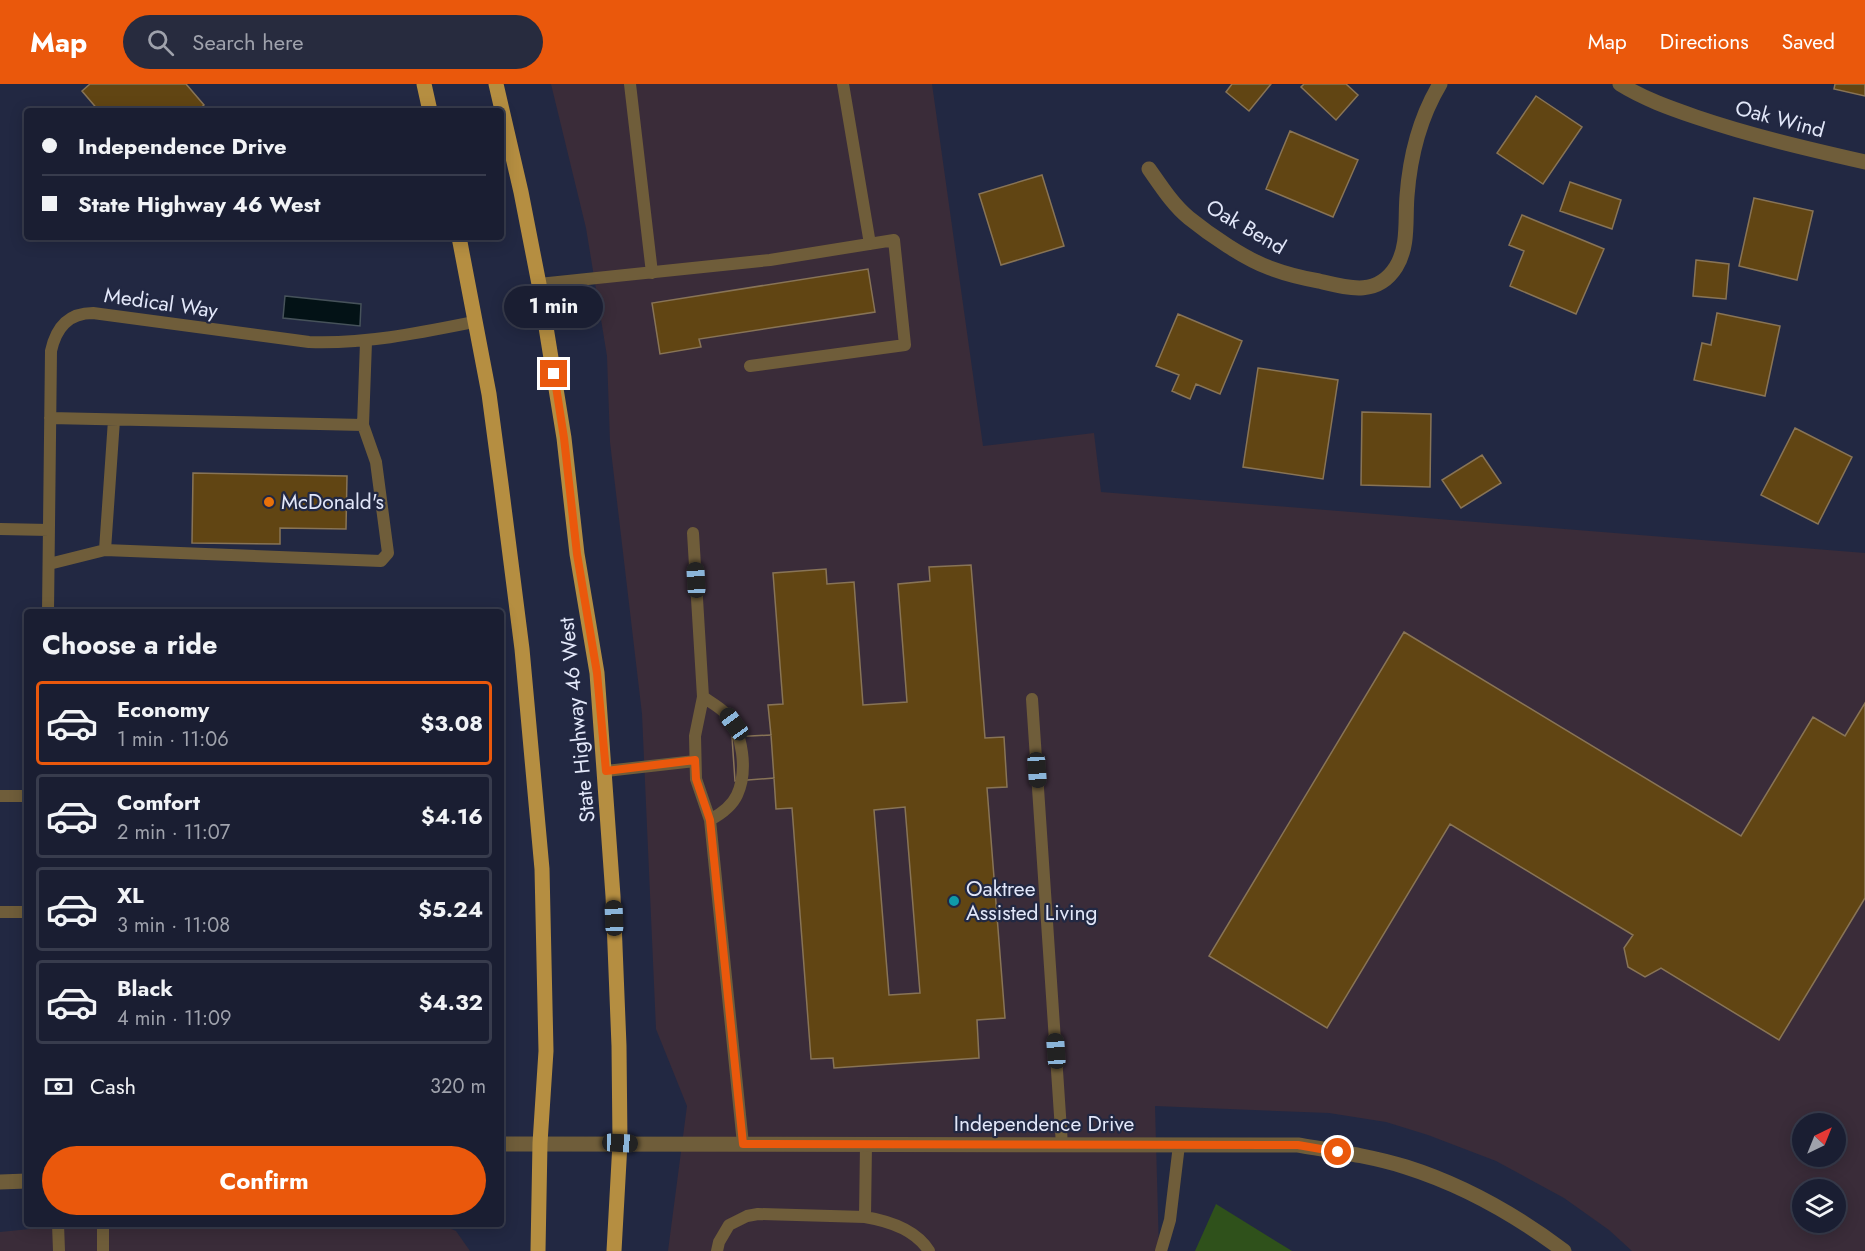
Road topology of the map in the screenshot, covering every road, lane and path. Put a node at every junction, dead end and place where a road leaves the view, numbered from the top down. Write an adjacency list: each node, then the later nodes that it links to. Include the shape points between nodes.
1 (424, 84): 7 (main road)
2 (496, 84): 8 (main road, State Highway 46 West)
3 (630, 84): 14 (lane)
4 (843, 84): 13 (lane)
5 (1440, 84): 11 (street, Oak Bend, via 1421,122 1411,156 1402,253 1387,280 1374,286 1343,287 1269,268 1188,217)
6 (1620, 84): 10 (street, Oak Wind, via 1667,107 1733,130)
7 (429, 108)
8 (502, 108)
9 (504, 119): 15 (main road, State Highway 46 West)
10 (1865, 162)
11 (1149, 169)
12 (460, 240): 16 (main road)
13 (870, 244): 14 (lane); 18 (lane, via 894,240 905,345)
14 (652, 273): 15 (lane)
15 (539, 284): 31 (main road, State Highway 46 West, via 597,673)
16 (474, 322): 17 (lane, Medical Way); 37 (main road, via 489,394 522,649 542,869 546,1051)
17 (366, 342): 19 (lane, Medical Way, via 309,342 85,313 75,315 65,321 53,340); 21 (lane)
18 (750, 366)
19 (50, 418): 20 (lane); 23 (lane, Medical Way)
20 (114, 420): 21 (lane); 25 (lane)
21 (363, 425): 25 (lane, via 376,462 388,553 381,561)
22 (0, 529): 23 (lane)
23 (49, 530): 26 (lane, Medical Way)
24 (693, 533): 28 (lane)
25 (105, 550): 26 (lane)
26 (49, 564): 27 (lane, Medical Way)
27 (48, 609)
28 (703, 697): 30 (lane, via 694,736); 34 (lane, via 725,713 741,742 742,770 737,796)
29 (1032, 699): 42 (lane)
30 (695, 760): 31 (lane); 34 (lane, via 696,779)
31 (606, 771): 38 (main road, State Highway 46 West)
32 (0, 796): 33 (lane)
33 (24, 796)
34 (710, 820): 40 (lane)
35 (0, 912): 36 (lane)
36 (24, 912)
37 (540, 1143): 38 (street, Independence Drive); 39 (street, Independence Drive); 51 (main road)
38 (620, 1143): 40 (street, Independence Drive); 52 (main road, State Highway 46 West)
39 (504, 1144)
40 (743, 1144): 41 (street, Independence Drive)
41 (866, 1144): 42 (street, Independence Drive); 46 (lane)
42 (1062, 1145): 43 (street, Independence Drive)
43 (1179, 1145): 55 (lane, via 1170,1220); 56 (street, Independence Drive, via 1298,1145 1406,1167 1460,1188 1514,1216)
44 (24, 1181): 45 (street)
45 (0, 1182)
46 (865, 1216): 53 (lane, via 758,1214 738,1218 729,1225); 54 (lane, via 906,1230)
47 (58, 1227): 49 (lane)
48 (103, 1227): 50 (lane)
49 (59, 1251)
50 (103, 1251)
51 (538, 1251)
52 (614, 1251)
53 (717, 1251)
54 (929, 1251)
55 (1161, 1251)
56 (1564, 1251)

